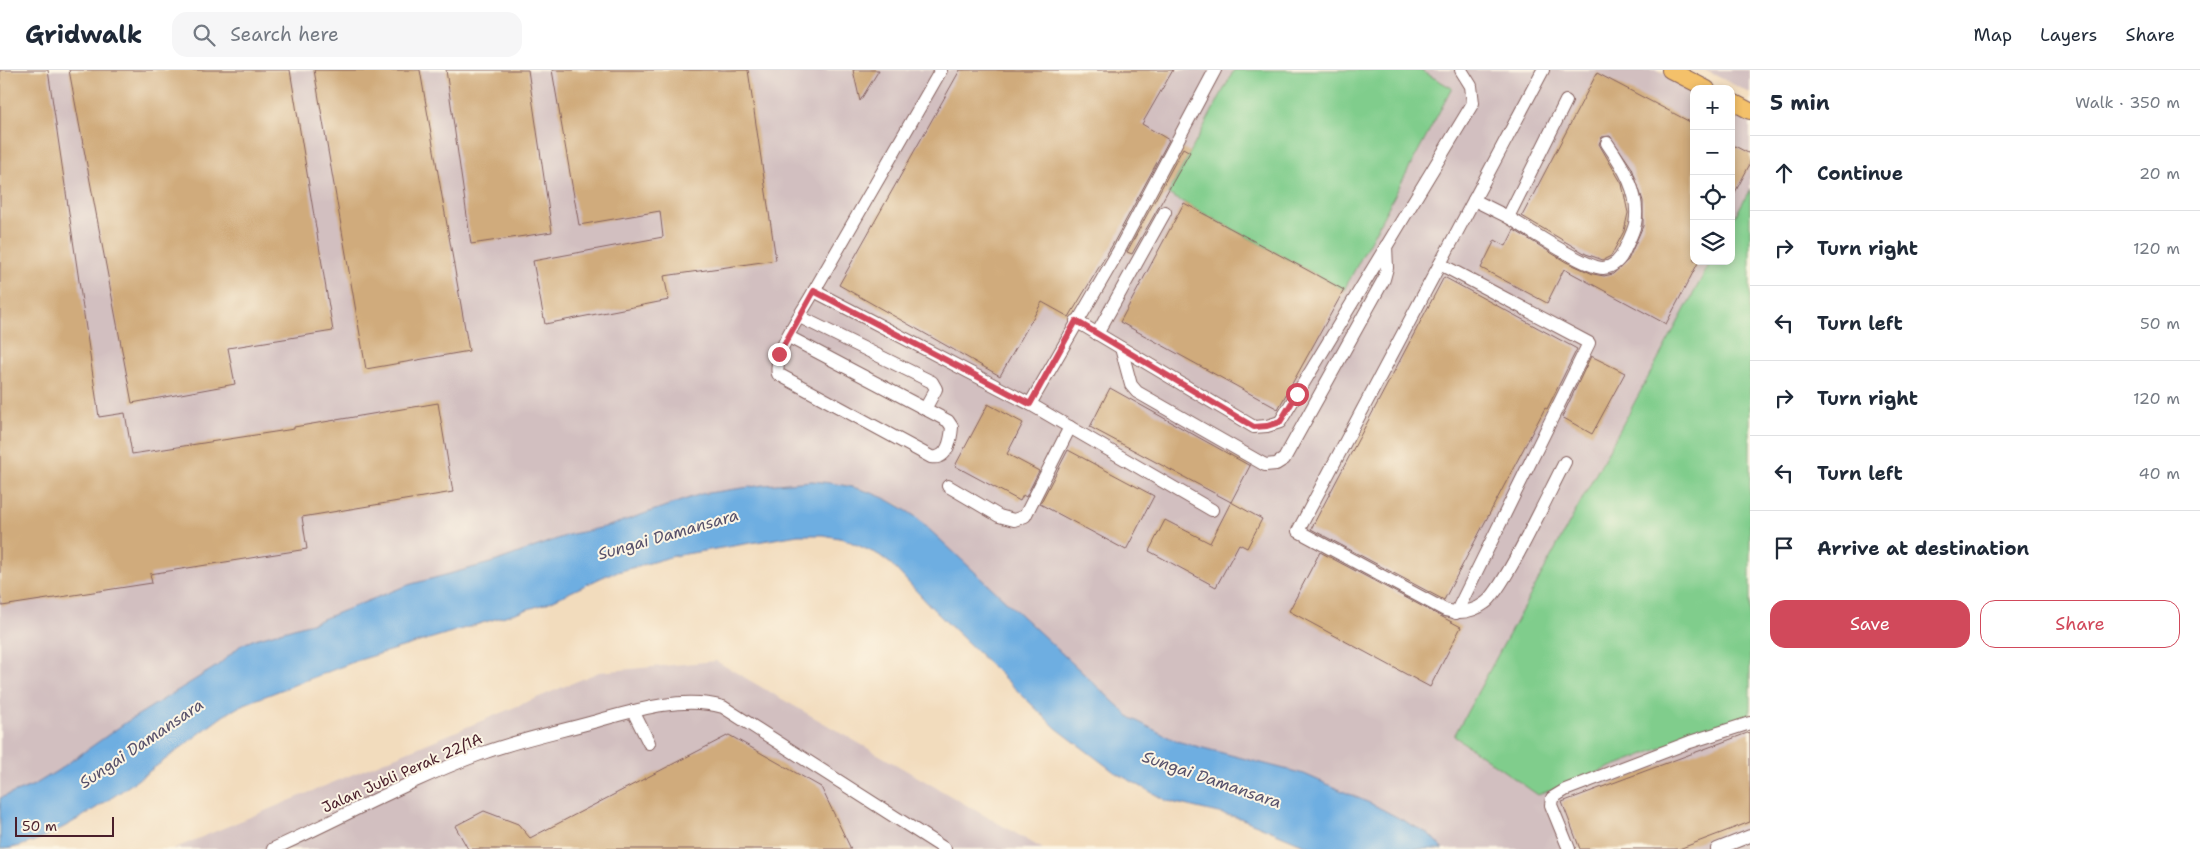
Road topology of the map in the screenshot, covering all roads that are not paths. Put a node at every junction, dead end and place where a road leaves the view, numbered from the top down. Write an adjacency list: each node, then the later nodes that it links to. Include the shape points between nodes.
1 (940, 70): 16 (lane)
2 (1215, 70): 18 (lane, via 1118,252)
3 (1461, 70): 14 (lane, via 1471,86 1473,104)
4 (1543, 70): 11 (lane)
5 (1670, 70): 6 (main road)
6 (1699, 85)
7 (1566, 101): 13 (lane)
8 (1735, 103): 9 (main road)
9 (1750, 111)
10 (1607, 143): 13 (lane, via 1622,165 1637,208 1635,226 1626,249 1613,266 1602,268 1585,262)
11 (1474, 200): 13 (lane); 15 (lane)
12 (1164, 212): 19 (lane)
13 (1508, 217)
14 (1386, 246): 21 (lane, via 1280,422 1254,427); 21 (lane, via 1384,279 1284,459 1276,464 1265,465 1137,392 1131,385)
15 (1440, 264): 28 (lane, via 1588,343); 28 (lane, via 1298,531)
16 (814, 291): 17 (lane); 22 (lane)
17 (800, 317): 20 (lane); 23 (lane, via 932,382 936,389)
18 (1076, 321): 19 (lane); 22 (lane)
19 (1097, 334): 21 (lane)
20 (789, 337): 23 (lane); 23 (lane, via 776,364 778,374 936,458 949,446 952,427 948,421)
21 (1121, 348)
22 (1030, 404): 24 (lane)
23 (925, 409)
24 (1070, 427): 26 (lane, via 1025,516 1014,520 999,516); 27 (lane)
25 (1565, 462): 28 (lane, via 1503,580 1487,602 1472,610)
26 (948, 486)
27 (1212, 510)
28 (1456, 613)
29 (633, 711): 31 (lane); 33 (lane, Jalan Jubli Perak 22/1A, via 484,752); 34 (lane, Jalan Jubli Perak 22/1A, via 689,702 706,702 722,707)
30 (1750, 723): 35 (lane, via 1690,742 1565,790 1552,798 1551,805)
31 (648, 743)
32 (1750, 836): 36 (lane)
33 (273, 849)
34 (945, 849)
35 (1569, 849)
36 (1716, 849)

